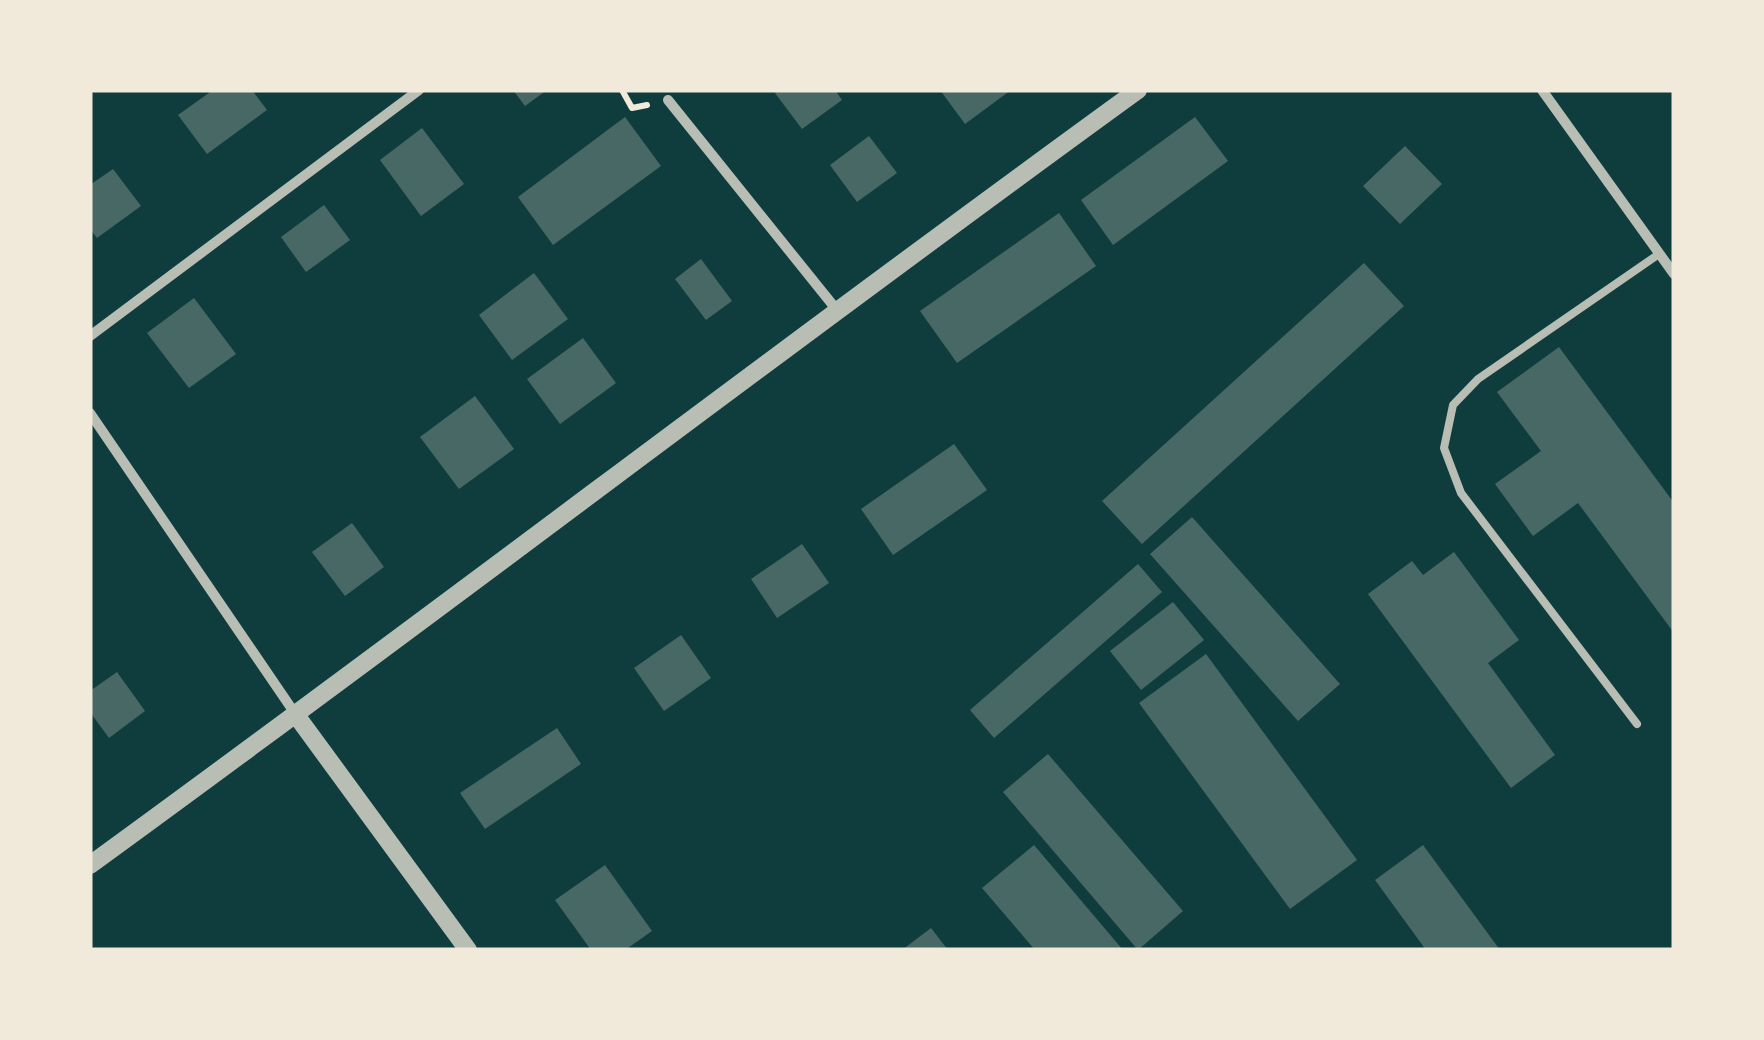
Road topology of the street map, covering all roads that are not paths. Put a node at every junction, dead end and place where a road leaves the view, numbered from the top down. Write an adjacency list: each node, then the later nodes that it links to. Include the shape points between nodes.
1 (420, 90): 8 (street)
2 (1138, 90): 7 (street)
3 (1542, 90): 5 (street)
4 (668, 100): 7 (street)
5 (1659, 254): 6 (street); 11 (lane, via 1478,379 1453,406 1444,448 1461,493)
6 (1674, 274)
7 (836, 310): 10 (street)
8 (90, 336)
9 (90, 413): 10 (street)
10 (296, 715): 12 (street); 13 (street)
11 (1636, 724)
12 (90, 864)
13 (468, 950)

